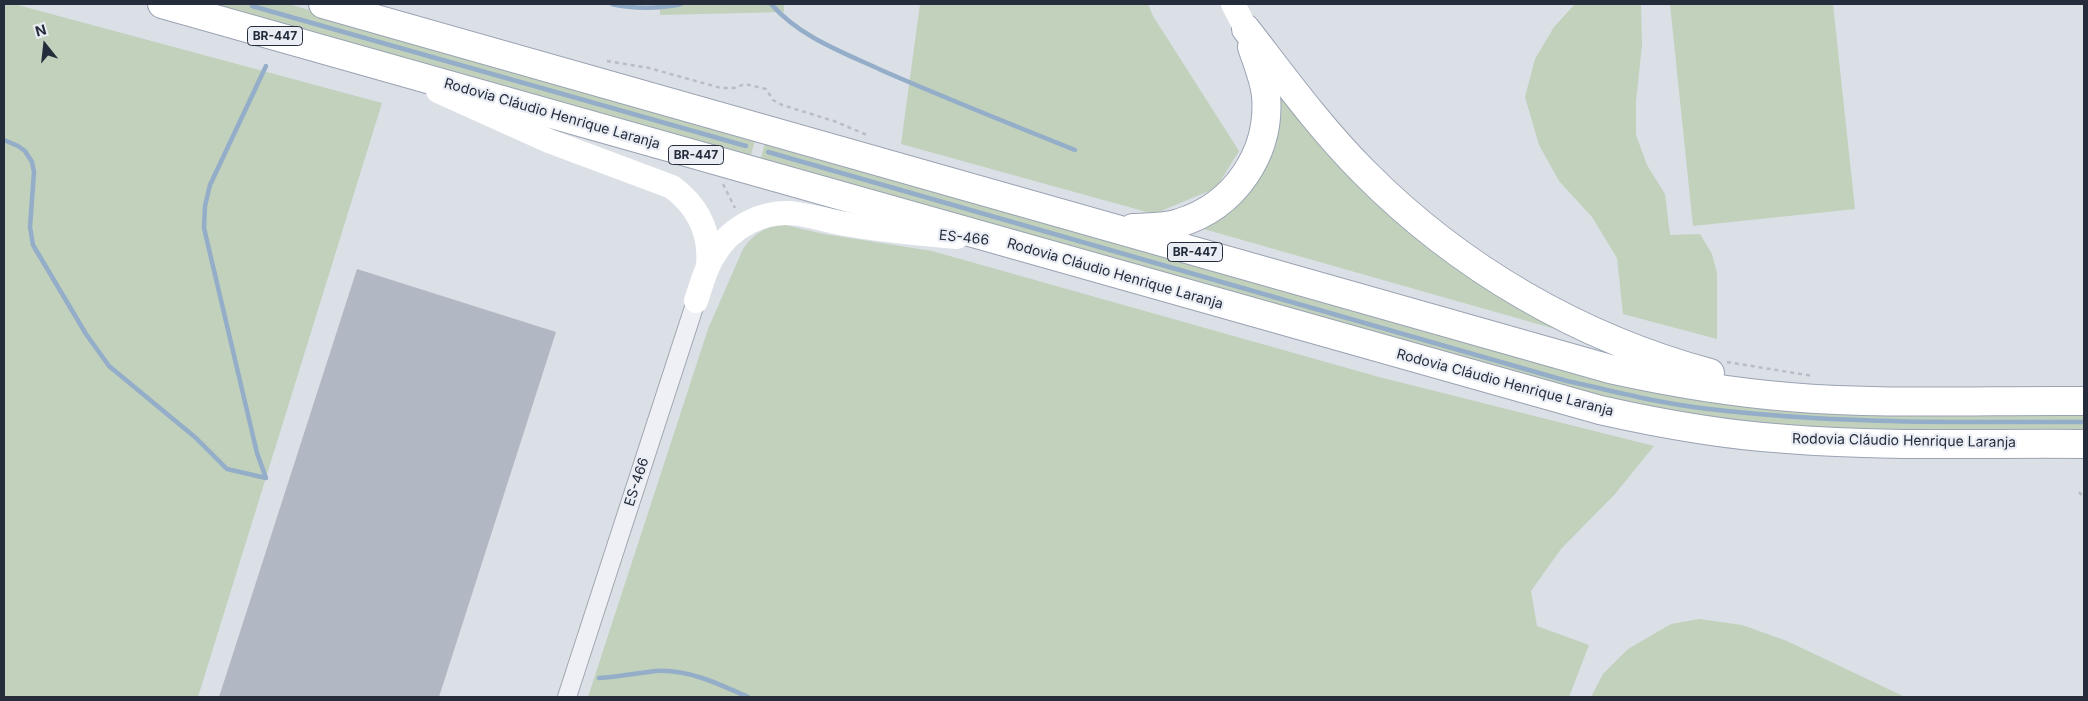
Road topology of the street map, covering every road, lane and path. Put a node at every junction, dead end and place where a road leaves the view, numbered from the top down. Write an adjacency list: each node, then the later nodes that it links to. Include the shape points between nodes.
1 (162, 4): 5 (main road, Rodovia Cláudio Henrique Laranja / BR-447)
2 (323, 4): 8 (main road, BR-447)
3 (1233, 4): 4 (street)
4 (1246, 29): 8 (main road, via 1262,77 1266,110 1261,142 1248,172 1222,200 1204,213 1161,227); 14 (main road, via 1313,115 1364,172 1452,248 1516,291 1619,343 1692,368 1796,392)
5 (389, 68): 9 (main road, Rodovia Cláudio Henrique Laranja / BR-447); 10 (street, ES-466, via 524,130 672,187 699,216 708,240)
6 (721, 181): 7 (path)
7 (744, 225): 9 (street, ES-466, via 761,217 786,213 856,226); 10 (street, ES-466, via 720,245)
8 (1116, 229): 14 (main road, BR-447, via 1610,369 1745,393)
9 (1004, 242): 16 (main road, Rodovia Cláudio Henrique Laranja / BR-447, via 1554,398 1655,422 1740,435 1834,442)
10 (708, 266): 11 (street, ES-466)
11 (696, 301): 19 (street, ES-466)
12 (1719, 361): 13 (path)
13 (1818, 376)
14 (1882, 400): 15 (main road, BR-447)
15 (2084, 401)
16 (2084, 444)
17 (2079, 492): 18 (path)
18 (2084, 498)
19 (567, 697)

